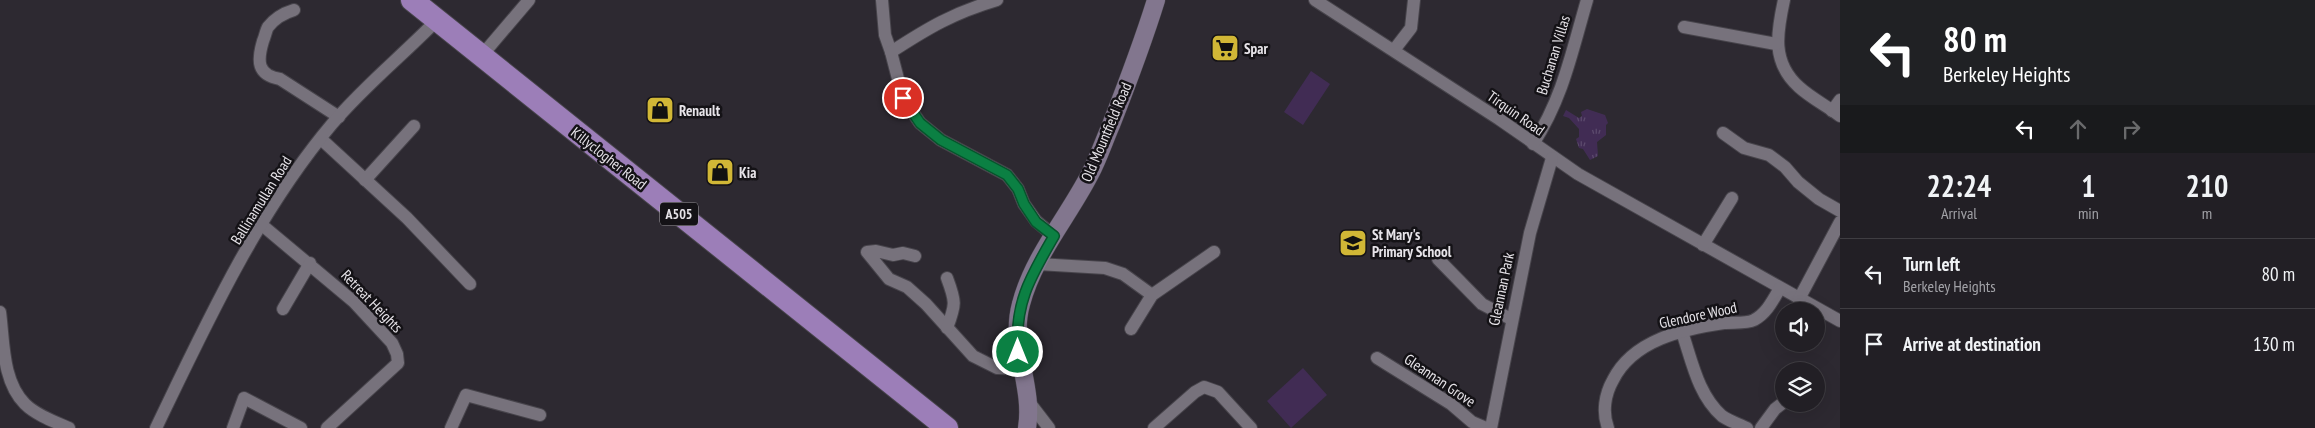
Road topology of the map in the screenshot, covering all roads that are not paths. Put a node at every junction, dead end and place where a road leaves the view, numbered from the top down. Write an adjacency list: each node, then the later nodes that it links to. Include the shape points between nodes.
1 (412, 0): 11 (highway, Killyclogher Road / A505)
2 (529, 0): 16 (street, via 490,47)
3 (882, 0): 15 (street, via 885,35)
4 (997, 0): 15 (street, via 953,14)
5 (1156, 0): 30 (street, Old Mountfield Road, via 1126,87 1091,173)
6 (1315, 0): 14 (street, Tirquin Road)
7 (1414, 0): 14 (street, via 1411,28)
8 (1587, 0): 23 (street, Buchanan Villas, via 1562,89 1551,117)
9 (1784, 0): 13 (street)
10 (294, 10): 19 (street, via 282,14 268,27 259,53 261,68 269,77 280,78)
11 (437, 20): 16 (highway, Killyclogher Road / A505); 19 (street, Ballinamullan Road)
12 (1684, 28): 13 (street)
13 (1776, 44): 18 (street, via 1787,73 1799,87)
14 (1394, 50): 23 (street, Tirquin Road)
15 (891, 52): 30 (street, via 903,98 920,123 941,140 1007,175 1036,222)
16 (479, 55): 60 (highway, Killyclogher Road / A505)
17 (1840, 100): 18 (street)
18 (1836, 113)
19 (339, 117): 22 (street, Ballinamullan Road)
20 (414, 126): 25 (street)
21 (1724, 133): 27 (street, via 1744,148 1769,156 1819,199)
22 (321, 140): 25 (street); 29 (street, Ballinamullan Road)
23 (1533, 144): 24 (street, Tirquin Road)
24 (1552, 158): 31 (street, Tirquin Road); 44 (street, Gleannan Park, via 1530,233)
25 (365, 180): 38 (street, via 407,218)
26 (1732, 198): 31 (street)
27 (1840, 211)
28 (1840, 222): 41 (street)
29 (262, 225): 35 (street, Retreat Heights); 55 (street, Ballinamullan Road, via 222,296)
30 (1054, 236): 36 (street, Old Mountfield Road)
31 (1704, 245): 39 (street, Tirquin Road)
32 (1214, 252): 40 (street)
33 (914, 256): 46 (street, via 867,252 889,279 907,287)
34 (1438, 259): 44 (street, via 1482,304)
35 (310, 264): 42 (street); 58 (street, Retreat Heights, via 354,302 392,343 398,363)
36 (1038, 264): 40 (street, via 1105,268 1123,274); 50 (street, Old Mountfield Road, via 1020,306 1017,337)
37 (947, 278): 46 (street, via 955,308)
38 (470, 284)
39 (1780, 288): 41 (street, Tirquin Road); 48 (street, Glendore Wood, via 1764,313 1752,321)
40 (1152, 295): 47 (street)
41 (1799, 299): 45 (street, Tirquin Road)
42 (283, 309)
43 (0, 312): 54 (street, via 8,377 25,404)
44 (1511, 319): 66 (street, Gleannan Park)
45 (1840, 321)
46 (947, 328): 50 (street, via 973,356 997,368)
47 (1131, 329)
48 (1682, 332): 67 (street, Glendore Wood, via 1648,343 1614,377 1605,409); 68 (street, via 1699,384 1709,402 1724,417)
49 (1377, 358): 65 (street, Gleannan Grove, via 1451,404 1472,422)
50 (1022, 369): 51 (street, Old Mountfield Road)
51 (1029, 402): 61 (street, Old Mountfield Road); 62 (street)
52 (1775, 409): 69 (street)
53 (540, 415): 59 (street, via 466,394)
54 (69, 428)
55 (156, 428)
56 (233, 428): 57 (street, via 244,398)
57 (301, 428)
58 (327, 428)
59 (451, 428)
60 (947, 428)
61 (1027, 428)
62 (1050, 428)
63 (1154, 428): 64 (street, via 1204,387 1225,398)
64 (1251, 428)
65 (1486, 428)
66 (1491, 428)
67 (1608, 428)
68 (1747, 428)
69 (1761, 428)

